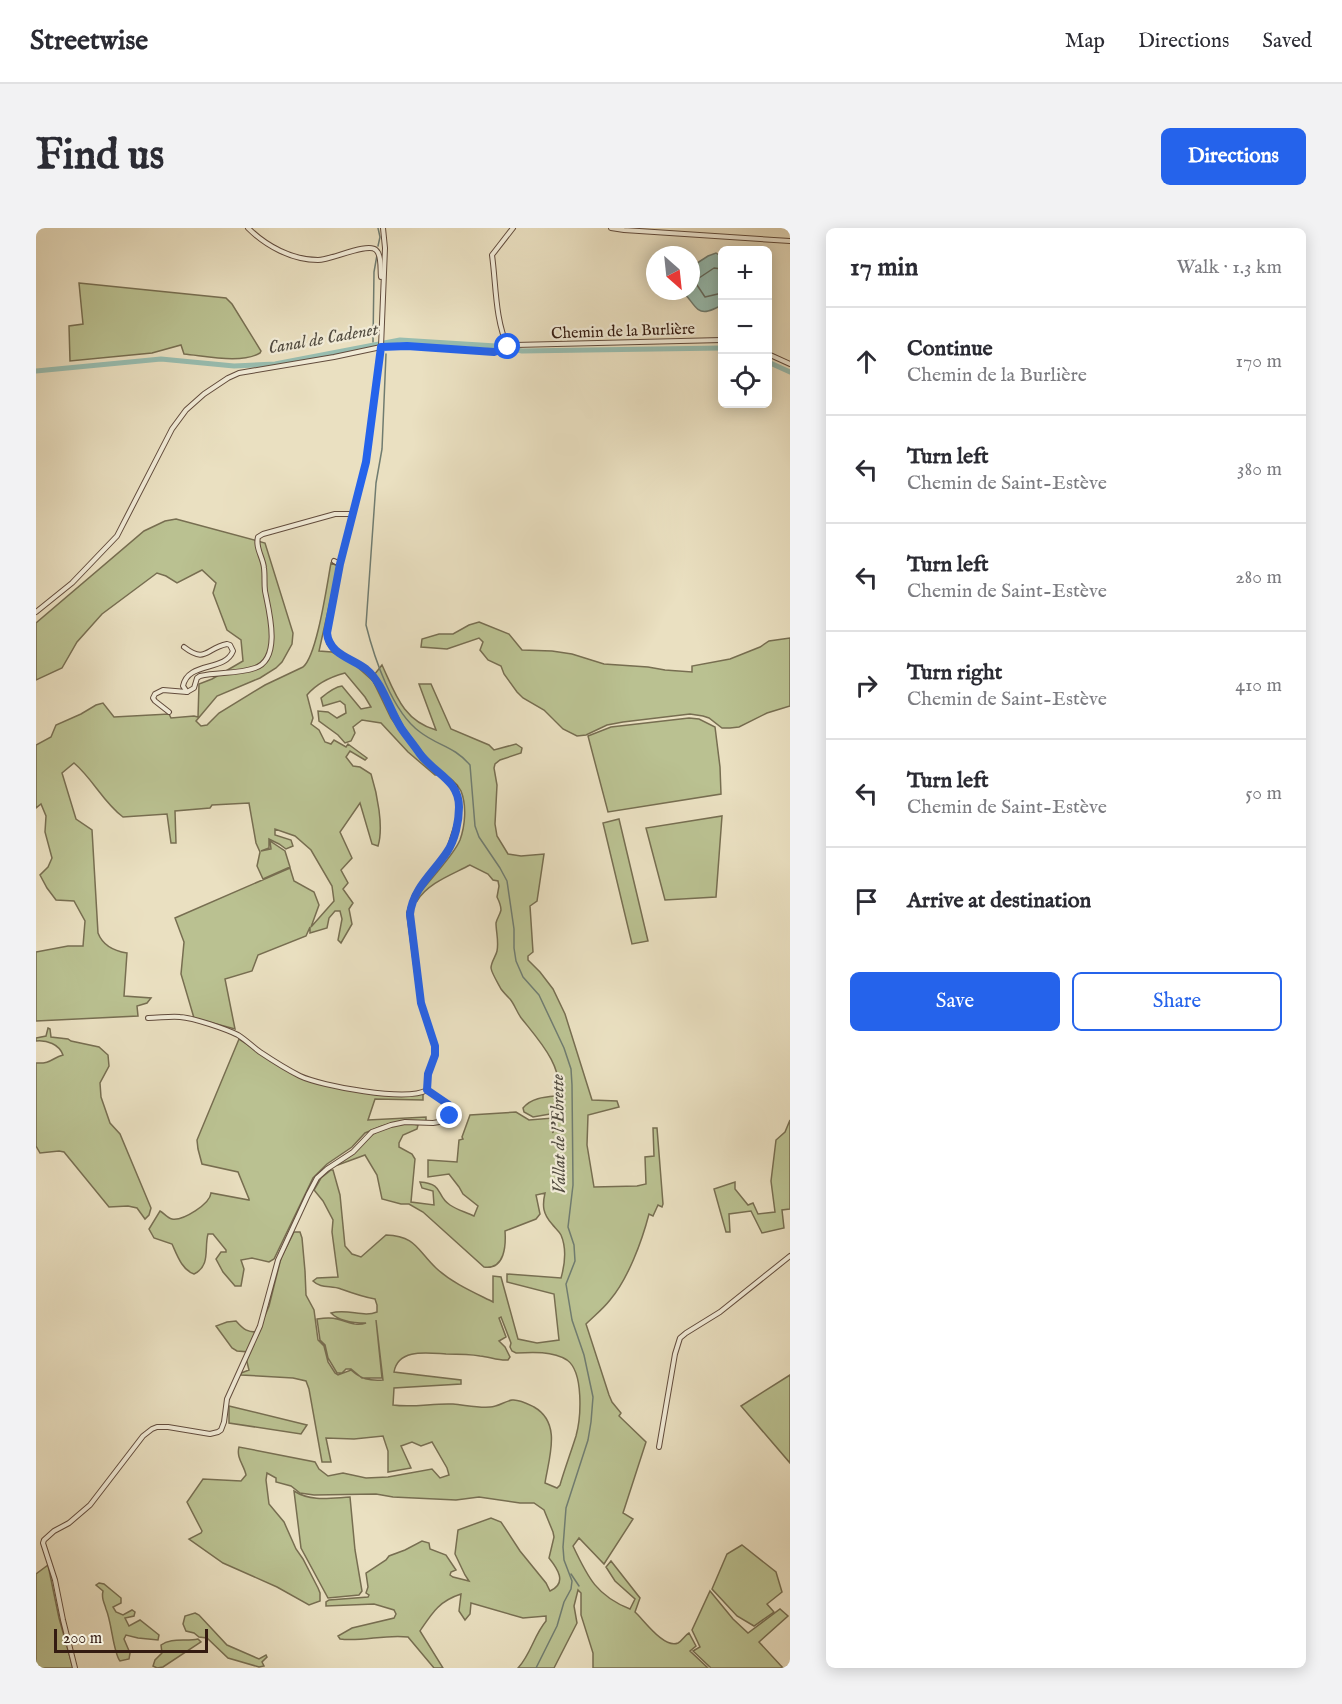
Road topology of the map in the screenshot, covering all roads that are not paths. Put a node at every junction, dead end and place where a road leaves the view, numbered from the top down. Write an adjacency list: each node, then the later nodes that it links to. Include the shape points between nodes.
1 (248, 228): 6 (street, via 273,248 312,260 376,249)
2 (383, 228): 6 (street)
3 (513, 228): 9 (street, via 492,255 500,324)
4 (611, 228): 5 (street)
5 (790, 241)
6 (382, 287): 8 (street)
7 (718, 340): 9 (street, Chemin de la Burlière)
8 (381, 345): 9 (street, Chemin de la Burlière, via 494,352); 12 (street, via 366,462); 15 (street, Chemin de la Burlière, via 238,373 196,400 172,429 117,536 72,583)
9 (507, 347)
10 (772, 356): 11 (street)
11 (790, 364)
12 (352, 514): 14 (street); 17 (street, via 335,514 258,537 256,544 264,564 272,625 268,658 257,667 200,676)
13 (334, 561): 14 (street)
14 (340, 564): 20 (street, via 327,633 331,647 371,674 402,729 458,796 457,824 449,849 412,900 410,914 421,1003 435,1046)
15 (36, 612)
16 (184, 646): 17 (street, via 199,655 227,644 233,651 224,661 186,676 183,686)
17 (188, 692): 18 (street, via 164,690 155,694 154,701)
18 (169, 712)
19 (148, 1018): 20 (street, via 188,1018 238,1035 300,1076 318,1082 385,1094)
20 (427, 1090): 23 (street, via 449,1105 451,1113 445,1121 405,1122 378,1129 314,1184 278,1260 260,1326 230,1394 221,1430 210,1434 168,1427 152,1429 90,1505 44,1540)
21 (790, 1256): 22 (street, via 681,1338)
22 (659, 1447)
23 (75, 1668)

